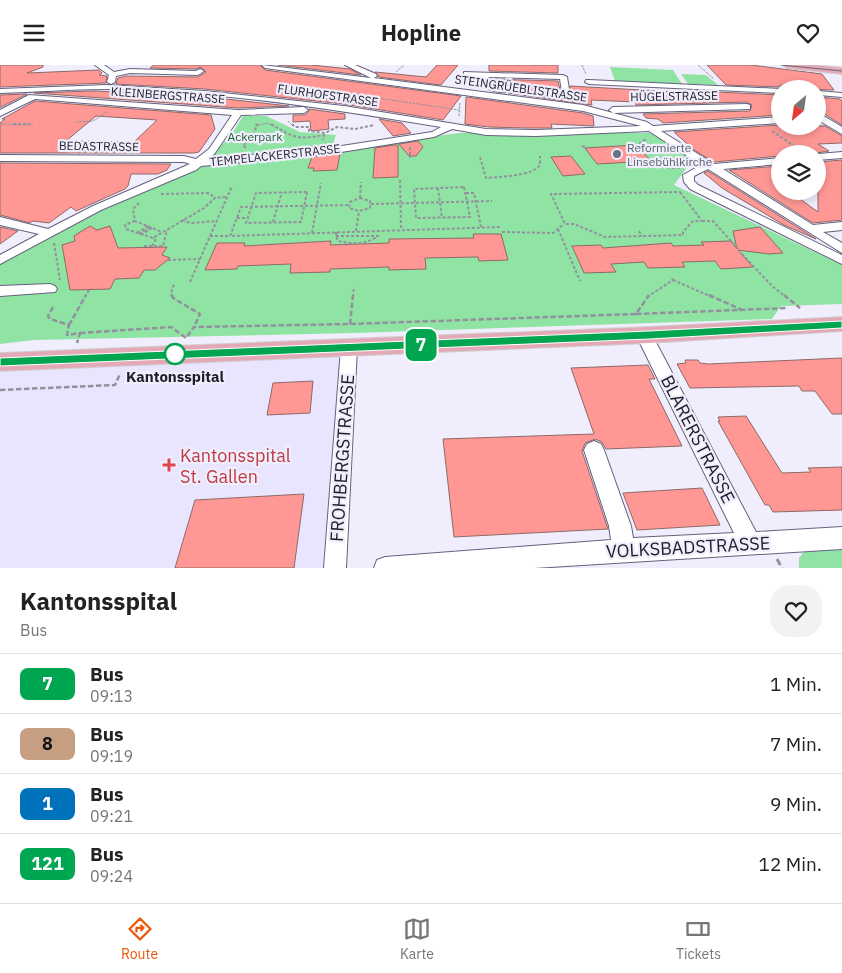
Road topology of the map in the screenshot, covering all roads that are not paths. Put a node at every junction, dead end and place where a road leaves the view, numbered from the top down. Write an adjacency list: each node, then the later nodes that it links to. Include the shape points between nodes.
1 (99, 65): 8 (street)
2 (349, 65): 11 (street, via 374,76)
3 (471, 65): 9 (street)
4 (787, 65): 7 (main road)
5 (266, 66): 11 (street, STEINGRÜEBLISTRASSE)
6 (200, 71): 8 (street)
7 (842, 71)
8 (113, 74): 13 (street, via 112,82)
9 (467, 74): 10 (street); 16 (street)
10 (484, 75): 10 (street, via 563,77 566,95 492,88 484,84)
11 (372, 79): 16 (street, STEINGRÜEBLISTRASSE)
12 (589, 82): 17 (street)
13 (106, 87): 15 (street, FLURHOFSTRASSE); 21 (street, FLURHOFSTRASSE)
14 (0, 91): 15 (street, FLURHOFSTRASSE)
15 (22, 91): 20 (street, KLEINBERGSTRASSE, via 20,96)
16 (460, 91): 25 (street, STEINGRÜEBLISTRASSE)
17 (771, 91)
18 (826, 94): 19 (street)
19 (842, 95)
20 (32, 97): 23 (street); 24 (street, KLEINBERGSTRASSE)
21 (319, 105): 24 (street, KLEINBERGSTRASSE, via 308,110); 30 (street, FLURHOFSTRASSE)
22 (747, 107): 25 (street, HÜGELSTRASSE, via 613,110)
23 (0, 113)
24 (238, 113): 37 (street, via 212,151)
25 (602, 113): 31 (street, STEINGRÜEBLISTRASSE)
26 (826, 116): 27 (street)
27 (834, 116)
28 (771, 121): 31 (street, FLURHOFSTRASSE)
29 (826, 122): 32 (street)
30 (450, 127): 31 (street, FLURHOFSTRASSE, via 536,133); 37 (street, TEMPELACKERSTRASSE, via 441,132 335,150)
31 (652, 128): 38 (street)
32 (842, 131)
33 (842, 155): 34 (street)
34 (826, 156)
35 (0, 158): 37 (street, BEDASTRASSE, via 184,159)
36 (771, 162): 38 (street)
37 (198, 163): 42 (street, TEMPELACKERSTRASSE)
38 (711, 166): 41 (street); 45 (street, via 691,173 687,177 689,182 703,193)
39 (0, 221): 42 (street)
40 (842, 226): 41 (street)
41 (810, 229): 43 (street)
42 (49, 233): 44 (street, TEMPELACKERSTRASSE)
43 (842, 249)
44 (0, 260)
45 (842, 260)
46 (55, 288): 47 (street)
47 (0, 291)
48 (842, 325): 49 (main road)
49 (644, 335): 50 (main road); 54 (street, BLARERSTRASSE)
50 (349, 348): 51 (main road); 56 (street, FROHBERGSTRASSE)
51 (0, 362)
52 (594, 450): 55 (street, via 620,526)
53 (842, 539): 54 (street, VOLKSBADSTRASSE)
54 (751, 544): 55 (street, VOLKSBADSTRASSE)
55 (624, 550): 57 (street, VOLKSBADSTRASSE)
56 (335, 568)
57 (385, 568)

